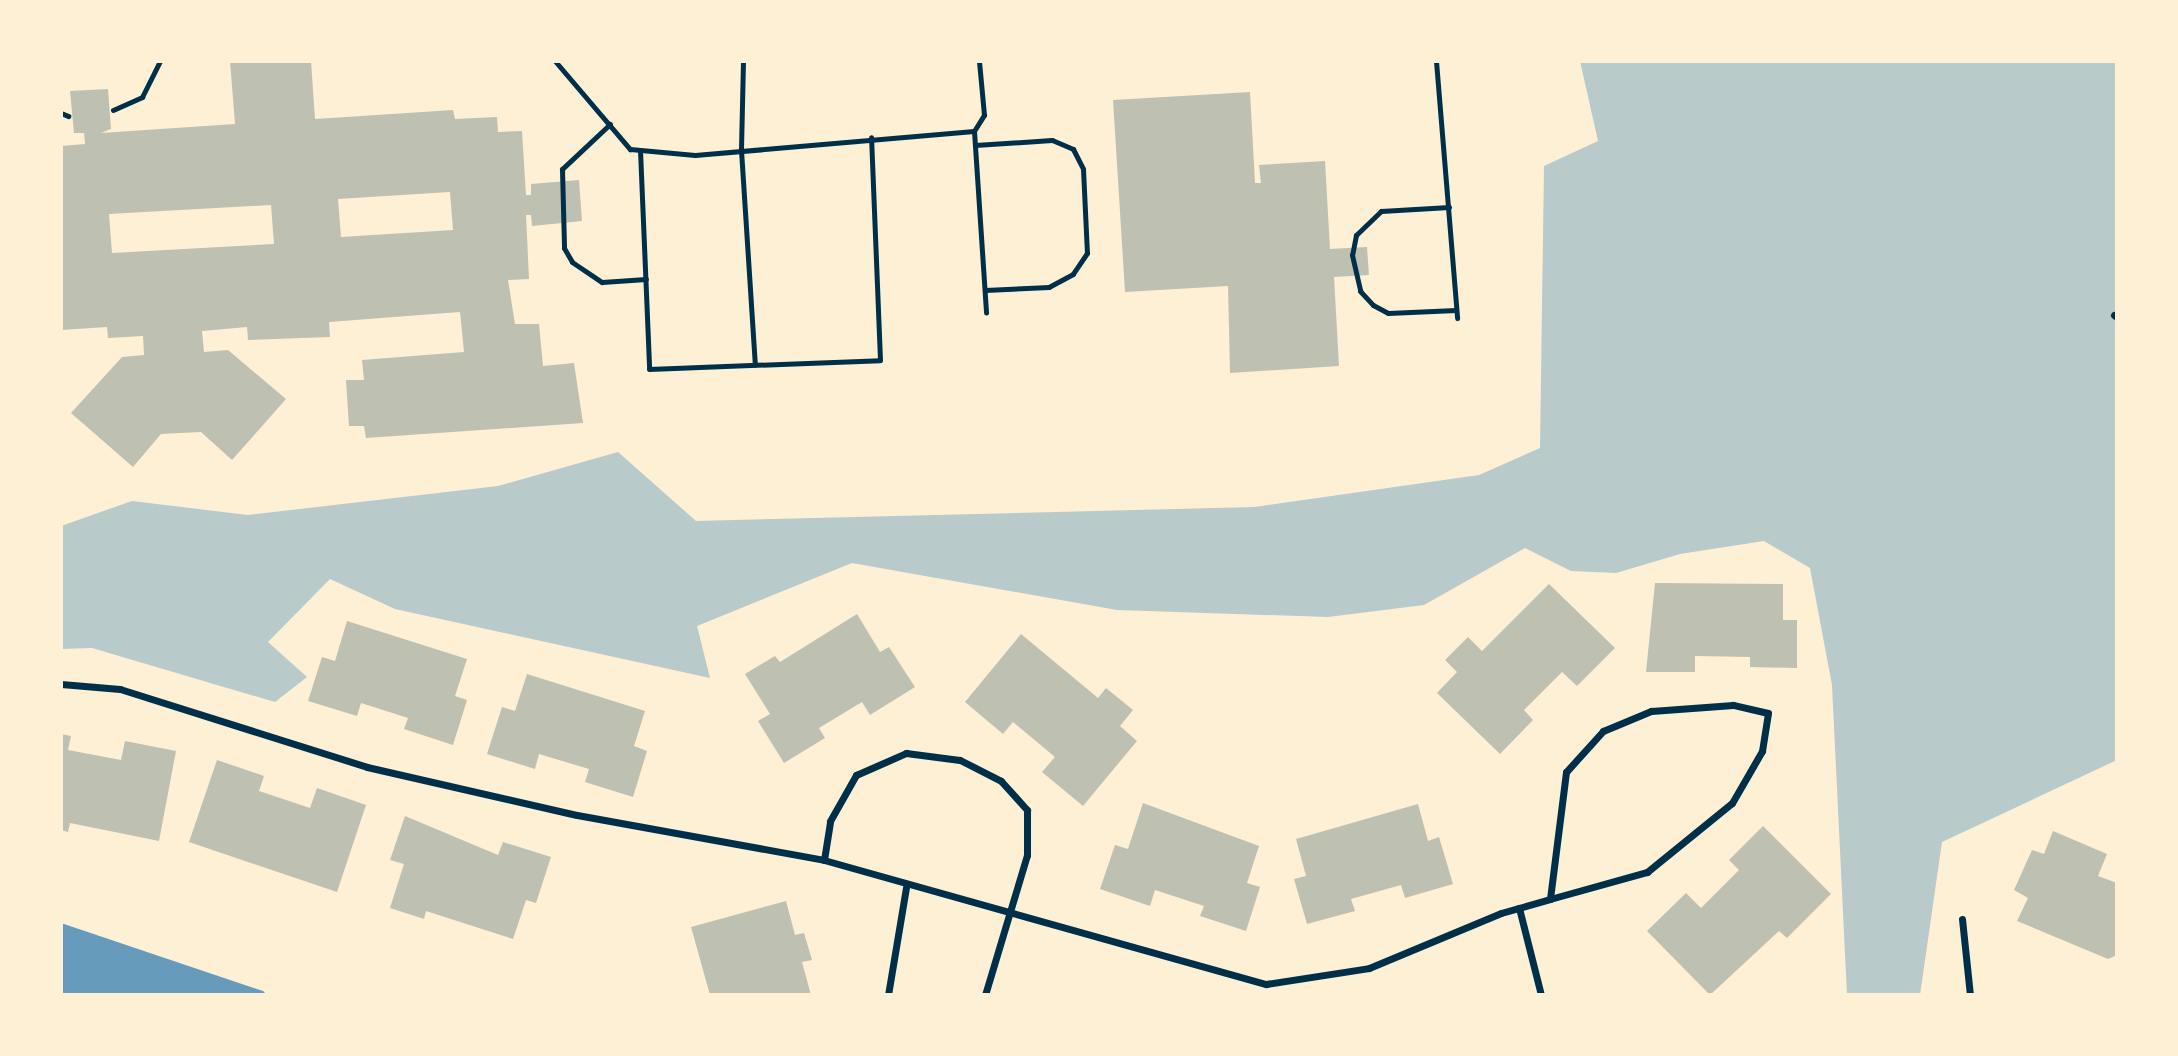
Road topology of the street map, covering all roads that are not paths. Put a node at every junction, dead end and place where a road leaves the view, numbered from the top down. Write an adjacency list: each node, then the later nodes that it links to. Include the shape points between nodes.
1 (160, 61): 6 (lane, via 142,97)
2 (555, 61): 7 (lane)
3 (743, 61): 12 (lane)
4 (979, 61): 8 (lane, via 984,115)
5 (1436, 61): 13 (lane)
6 (113, 110)
7 (610, 124): 11 (lane, via 630,149); 14 (lane, via 562,170 564,248 572,262 602,282)
8 (974, 131): 9 (lane); 10 (lane)
9 (871, 137): 12 (lane); 19 (lane, via 880,360)
10 (975, 145): 15 (lane); 15 (lane, via 1052,140 1073,149 1083,169 1087,253 1073,274 1049,287)
11 (640, 150): 12 (lane); 14 (lane)
12 (741, 150): 19 (lane)
13 (1449, 207): 16 (lane); 16 (lane, via 1381,211 1356,235 1352,256 1360,291 1380,309)
14 (646, 279): 19 (lane, via 649,369)
15 (985, 290): 17 (lane)
16 (1456, 310): 18 (lane)
17 (986, 313)
18 (1457, 318)
19 (755, 365)
20 (61, 684): 21 (street, via 120,688 380,770 577,815)
21 (824, 860): 22 (street); 25 (street, via 831,821 856,775 906,753 960,760 1001,781 1027,810 1027,855)
22 (906, 888): 25 (street); 27 (street)
23 (1550, 900): 23 (street, via 1647,872 1732,803 1762,751 1769,713 1733,705 1651,710 1603,731 1566,772); 24 (street)
24 (1519, 908): 25 (street, via 1369,968 1266,984); 29 (street)
25 (1009, 913): 28 (street)
26 (1962, 919): 30 (street)
27 (888, 995)
28 (985, 995)
29 (1541, 995)
30 (1970, 995)

